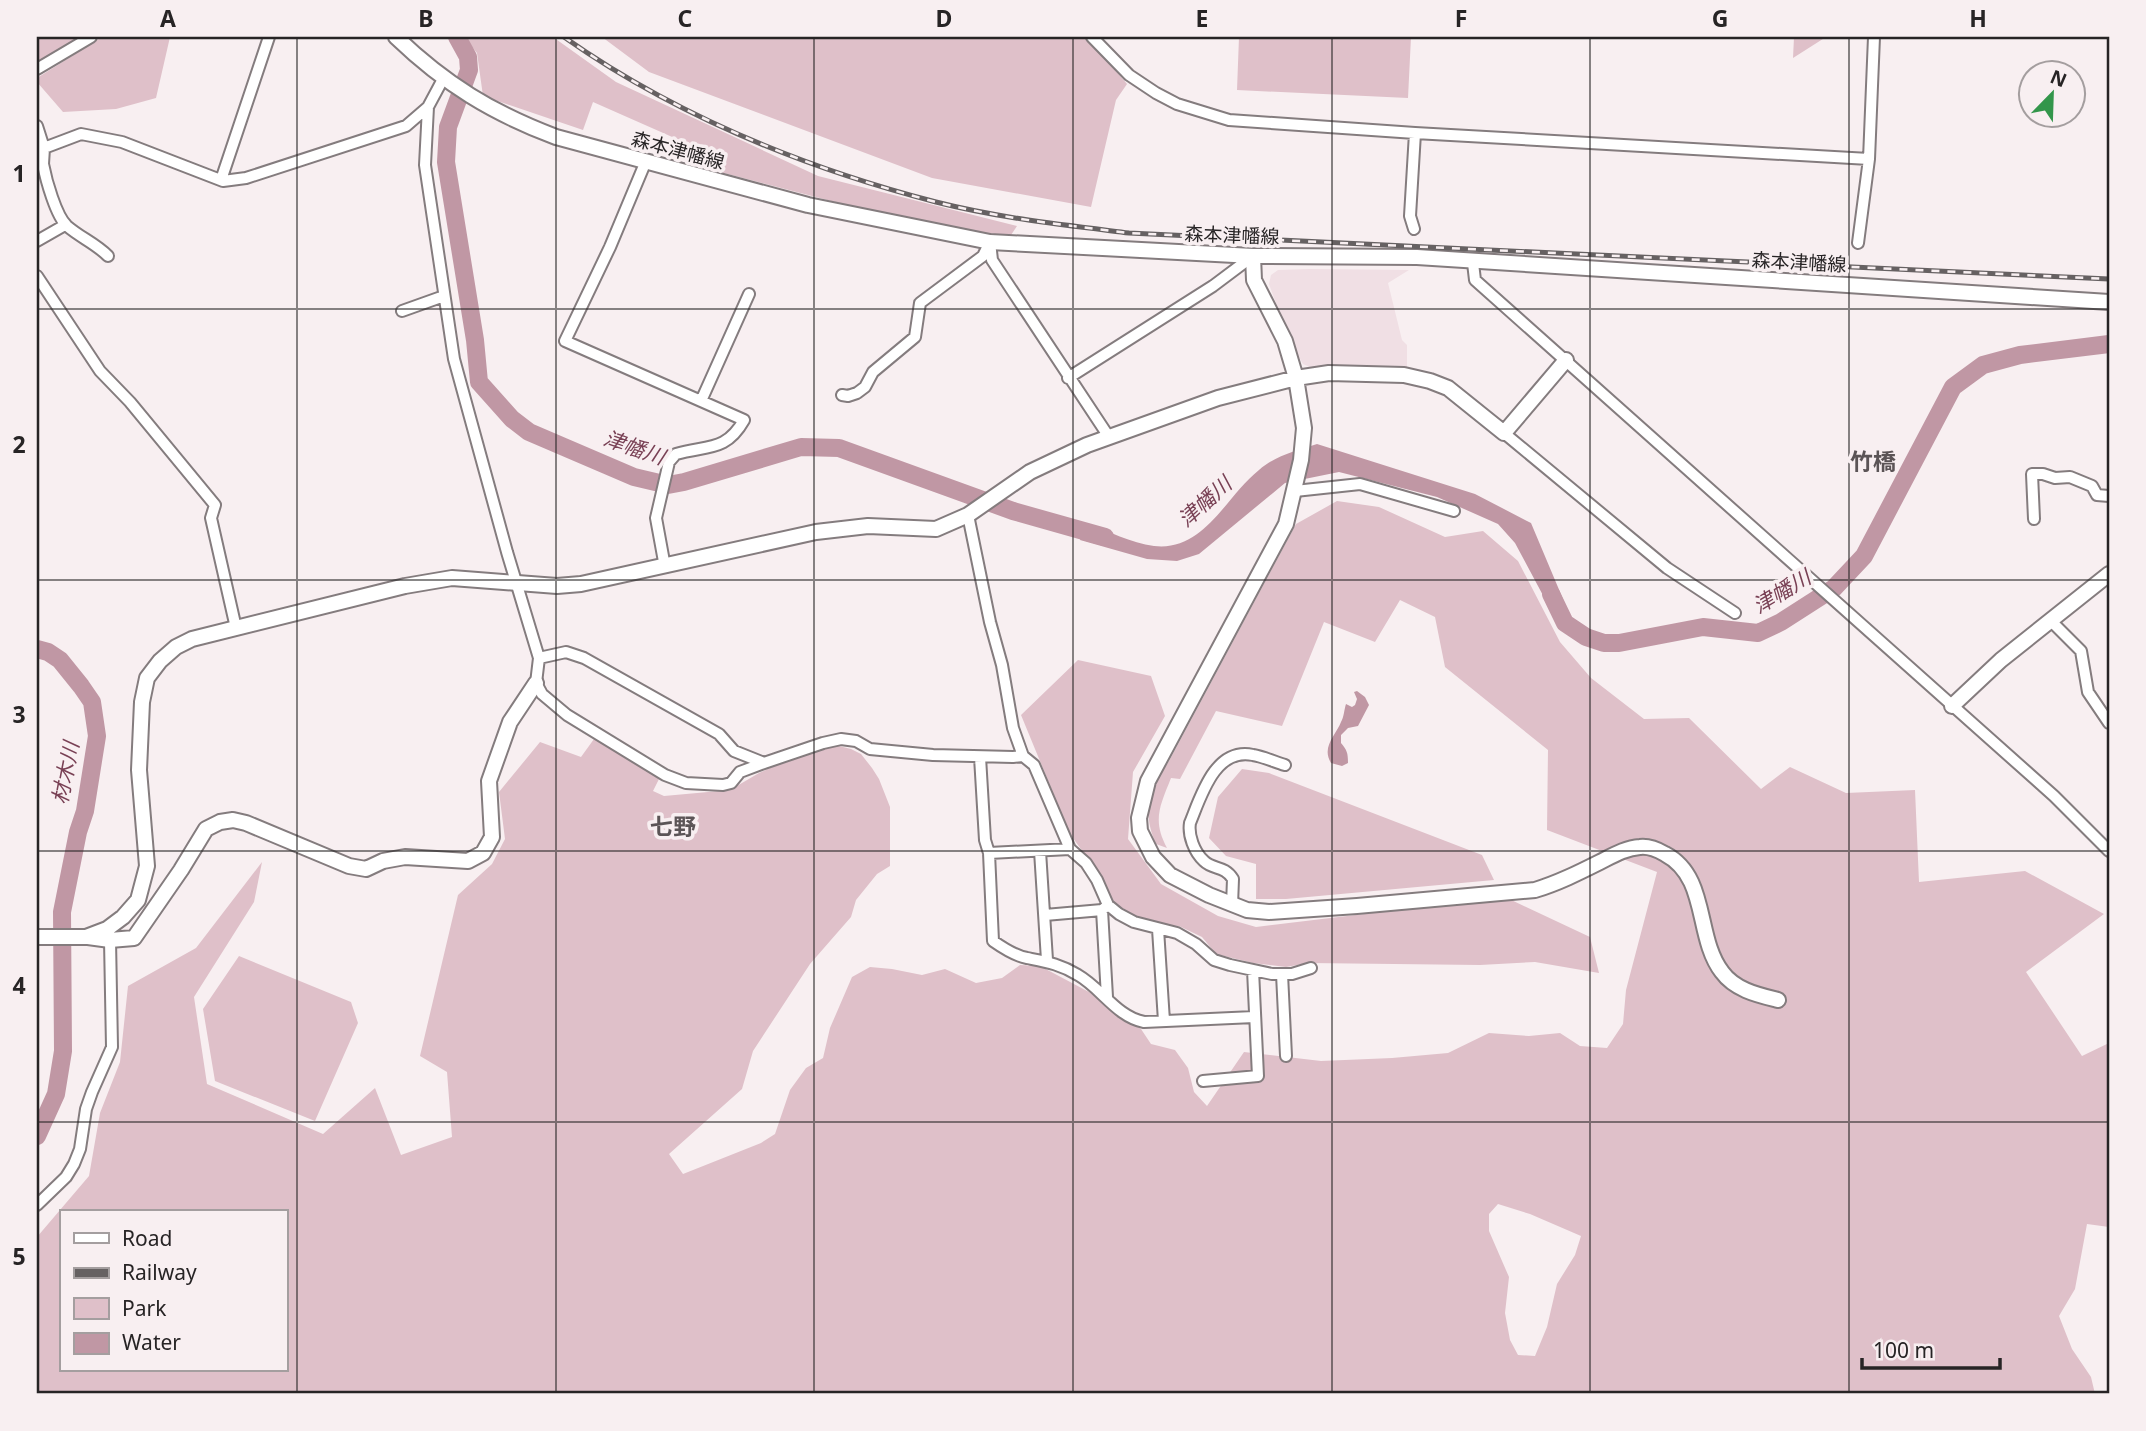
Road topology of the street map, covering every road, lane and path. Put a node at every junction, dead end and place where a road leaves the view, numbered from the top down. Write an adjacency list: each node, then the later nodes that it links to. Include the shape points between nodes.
1 (91, 37): 6 (street)
2 (270, 37): 15 (street)
3 (396, 37): 7 (street, 森本津幡線)
4 (1092, 37): 10 (street, via 1129,75 1200,113 1229,120)
5 (1874, 37): 12 (street)
6 (37, 69)
7 (443, 79): 8 (street); 13 (street, 森本津幡線, via 517,122)
8 (428, 107): 15 (street, via 405,126 383,134 246,178); 26 (street, via 425,165)
9 (37, 126): 11 (street)
10 (1415, 133): 12 (street); 17 (street)
11 (44, 148): 14 (street); 15 (street, via 81,134 122,142)
12 (1870, 159): 20 (street)
13 (646, 161): 19 (street, 森本津幡線, via 808,205); 33 (street, via 565,341)
14 (40, 164): 16 (street)
15 (221, 180)
16 (65, 225): 18 (street); 21 (street)
17 (1413, 229)
18 (37, 241)
19 (990, 243): 22 (street, 森本津幡線); 30 (street, via 992,260); 32 (street, via 983,256 920,303 915,337 873,372 865,387)
20 (1858, 243)
21 (108, 256)
22 (1252, 256): 23 (street, 森本津幡線); 30 (street); 31 (street, via 1254,281 1285,341)
23 (1473, 262): 27 (street, 森本津幡線); 29 (street, via 1475,280)
24 (37, 276): 46 (street, via 100,371 215,505 211,518)
25 (749, 294): 33 (street)
26 (444, 296): 28 (street); 43 (street, via 454,359)
27 (2109, 302)
28 (402, 312)
29 (1566, 359): 34 (street); 49 (street)
30 (1068, 378): 35 (street)
31 (1296, 378): 34 (street, via 1329,373 1404,375 1430,381 1448,388); 35 (street, via 1218,398); 36 (street, via 1304,428)
32 (842, 395)
33 (701, 401): 41 (street, via 744,420 725,442 676,454 669,462 656,526)
34 (1504, 433): 44 (street, via 1667,568)
35 (1109, 437): 39 (street, via 1030,472)
36 (1295, 491): 38 (street, via 1360,484); 59 (street, via 1286,524 1154,768 1139,818 1153,857 1170,875)
37 (2109, 496): 40 (street, via 2097,495 2092,486 2070,477 2032,474)
38 (1454, 512)
39 (968, 515): 41 (street, via 936,529 868,526 816,531); 51 (street, via 1013,728)
40 (2034, 519)
41 (665, 567): 43 (street, via 581,584)
42 (2109, 574): 45 (street)
43 (516, 582): 46 (street, via 452,578); 47 (street)
44 (1735, 613)
45 (2050, 620): 49 (street); 50 (street, via 2081,651 2088,692)
46 (236, 628): 64 (street, via 176,647 147,678 139,770 147,866 138,900 107,929)
47 (538, 658): 48 (street); 53 (street, via 566,652 584,658 719,734 744,757)
48 (536, 683): 53 (street, via 567,715 686,783 732,783 740,772); 65 (street, via 510,722 489,780 492,837 483,853 468,861 405,857 366,869 246,823 220,822 206,829 134,938)
49 (1952, 706): 57 (street)
50 (2109, 723)
51 (1023, 756): 52 (street); 55 (street, via 1034,765)
52 (980, 757): 53 (street, via 870,749 841,740); 58 (street)
53 (764, 763)
54 (1285, 765): 59 (street, via 1252,754 1226,760 1216,768 1190,823 1191,841 1204,862 1224,869 1233,879)
55 (1070, 849): 56 (street); 60 (street, via 1097,880)
56 (1040, 851): 58 (street); 61 (street)
57 (2109, 851)
58 (989, 853): 66 (street, via 993,941 1025,958)
59 (1232, 905): 71 (street, via 1269,912 1514,893 1552,885 1641,846 1665,853 1684,868 1693,884 1714,961 1723,974 1735,985)
60 (1105, 908): 61 (street); 62 (street); 70 (street)
61 (1045, 915): 66 (street)
62 (1158, 929): 68 (street, via 1188,938 1214,960); 73 (street)
63 (37, 937): 64 (street)
64 (86, 937): 65 (street)
65 (110, 940): 76 (street, via 112,1047 86,1109 74,1164)
66 (1047, 960): 70 (street, via 1082,977)
67 (1311, 968): 69 (street)
68 (1253, 970): 69 (street); 72 (street)
69 (1282, 974): 74 (street)
70 (1107, 997): 73 (street, via 1132,1020)
71 (1778, 1000)
72 (1254, 1017): 73 (street); 75 (street, via 1258,1076)
73 (1164, 1021)
74 (1286, 1056)
75 (1203, 1081)
76 (37, 1205)

